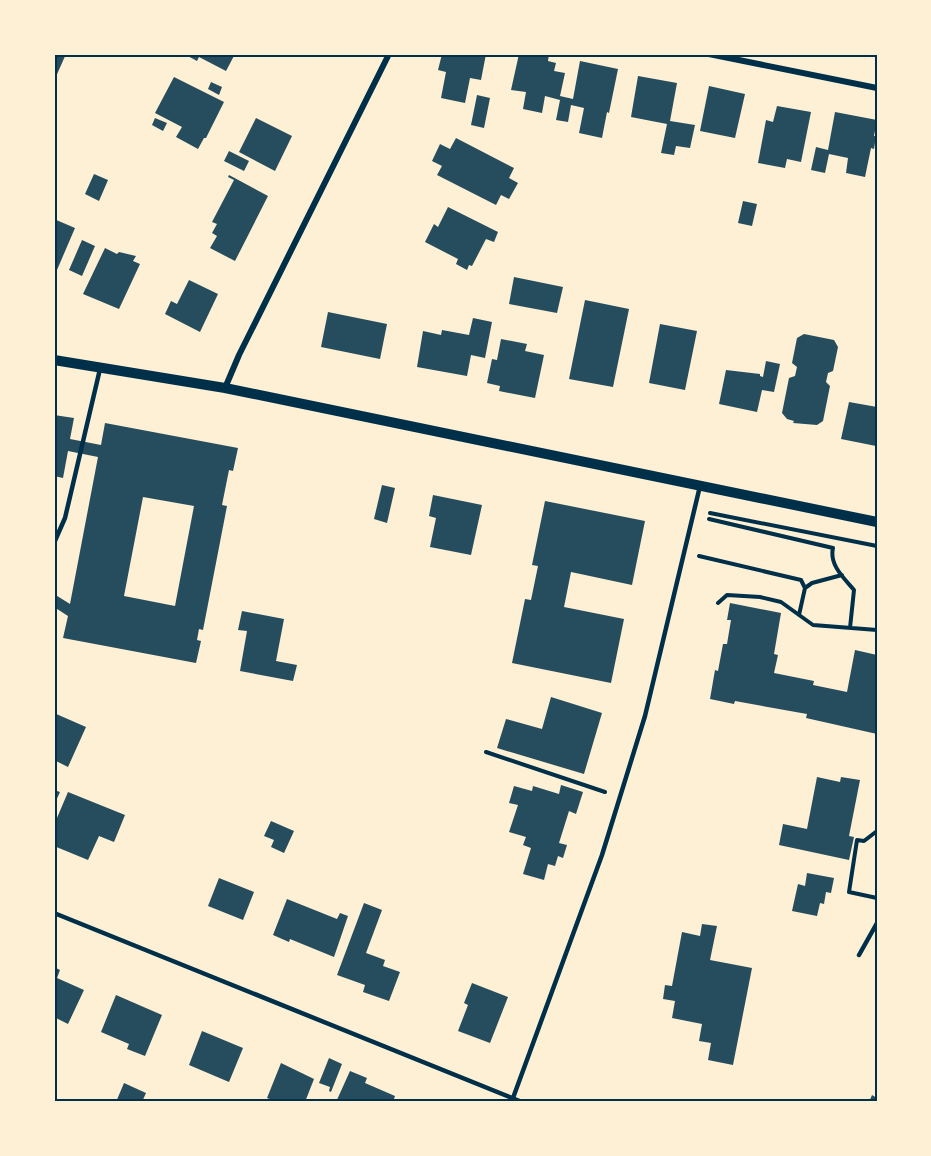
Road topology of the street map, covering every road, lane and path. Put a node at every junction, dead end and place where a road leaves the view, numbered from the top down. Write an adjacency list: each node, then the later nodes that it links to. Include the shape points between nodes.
1 (389, 54): 6 (street)
2 (709, 54): 3 (street)
3 (877, 88)
4 (54, 360): 5 (street)
5 (101, 368): 6 (street); 11 (lane, via 65,518)
6 (225, 388): 7 (street)
7 (700, 486): 8 (lane); 10 (street)
8 (694, 507): 9 (lane); 12 (path, via 706,513)
9 (692, 516): 13 (lane); 14 (path, via 833,548 831,555)
10 (877, 522)
11 (54, 543)
12 (877, 546)
13 (684, 553): 15 (path, via 801,580); 21 (lane, via 645,716)
14 (842, 575): 15 (path); 18 (path, via 854,590)
15 (805, 588): 17 (path)
16 (718, 603): 17 (path, via 727,595 760,597 781,602)
17 (799, 615): 18 (path, via 813,625)
18 (850, 628): 19 (path)
19 (877, 630)
20 (486, 752): 21 (path)
21 (620, 797): 27 (lane, via 603,855)
22 (877, 831): 23 (path, via 864,841 857,840 849,892)
23 (877, 898)
24 (54, 913): 27 (lane)
25 (877, 923): 26 (lane)
26 (859, 955)
27 (513, 1098): 28 (lane)
28 (522, 1102)

